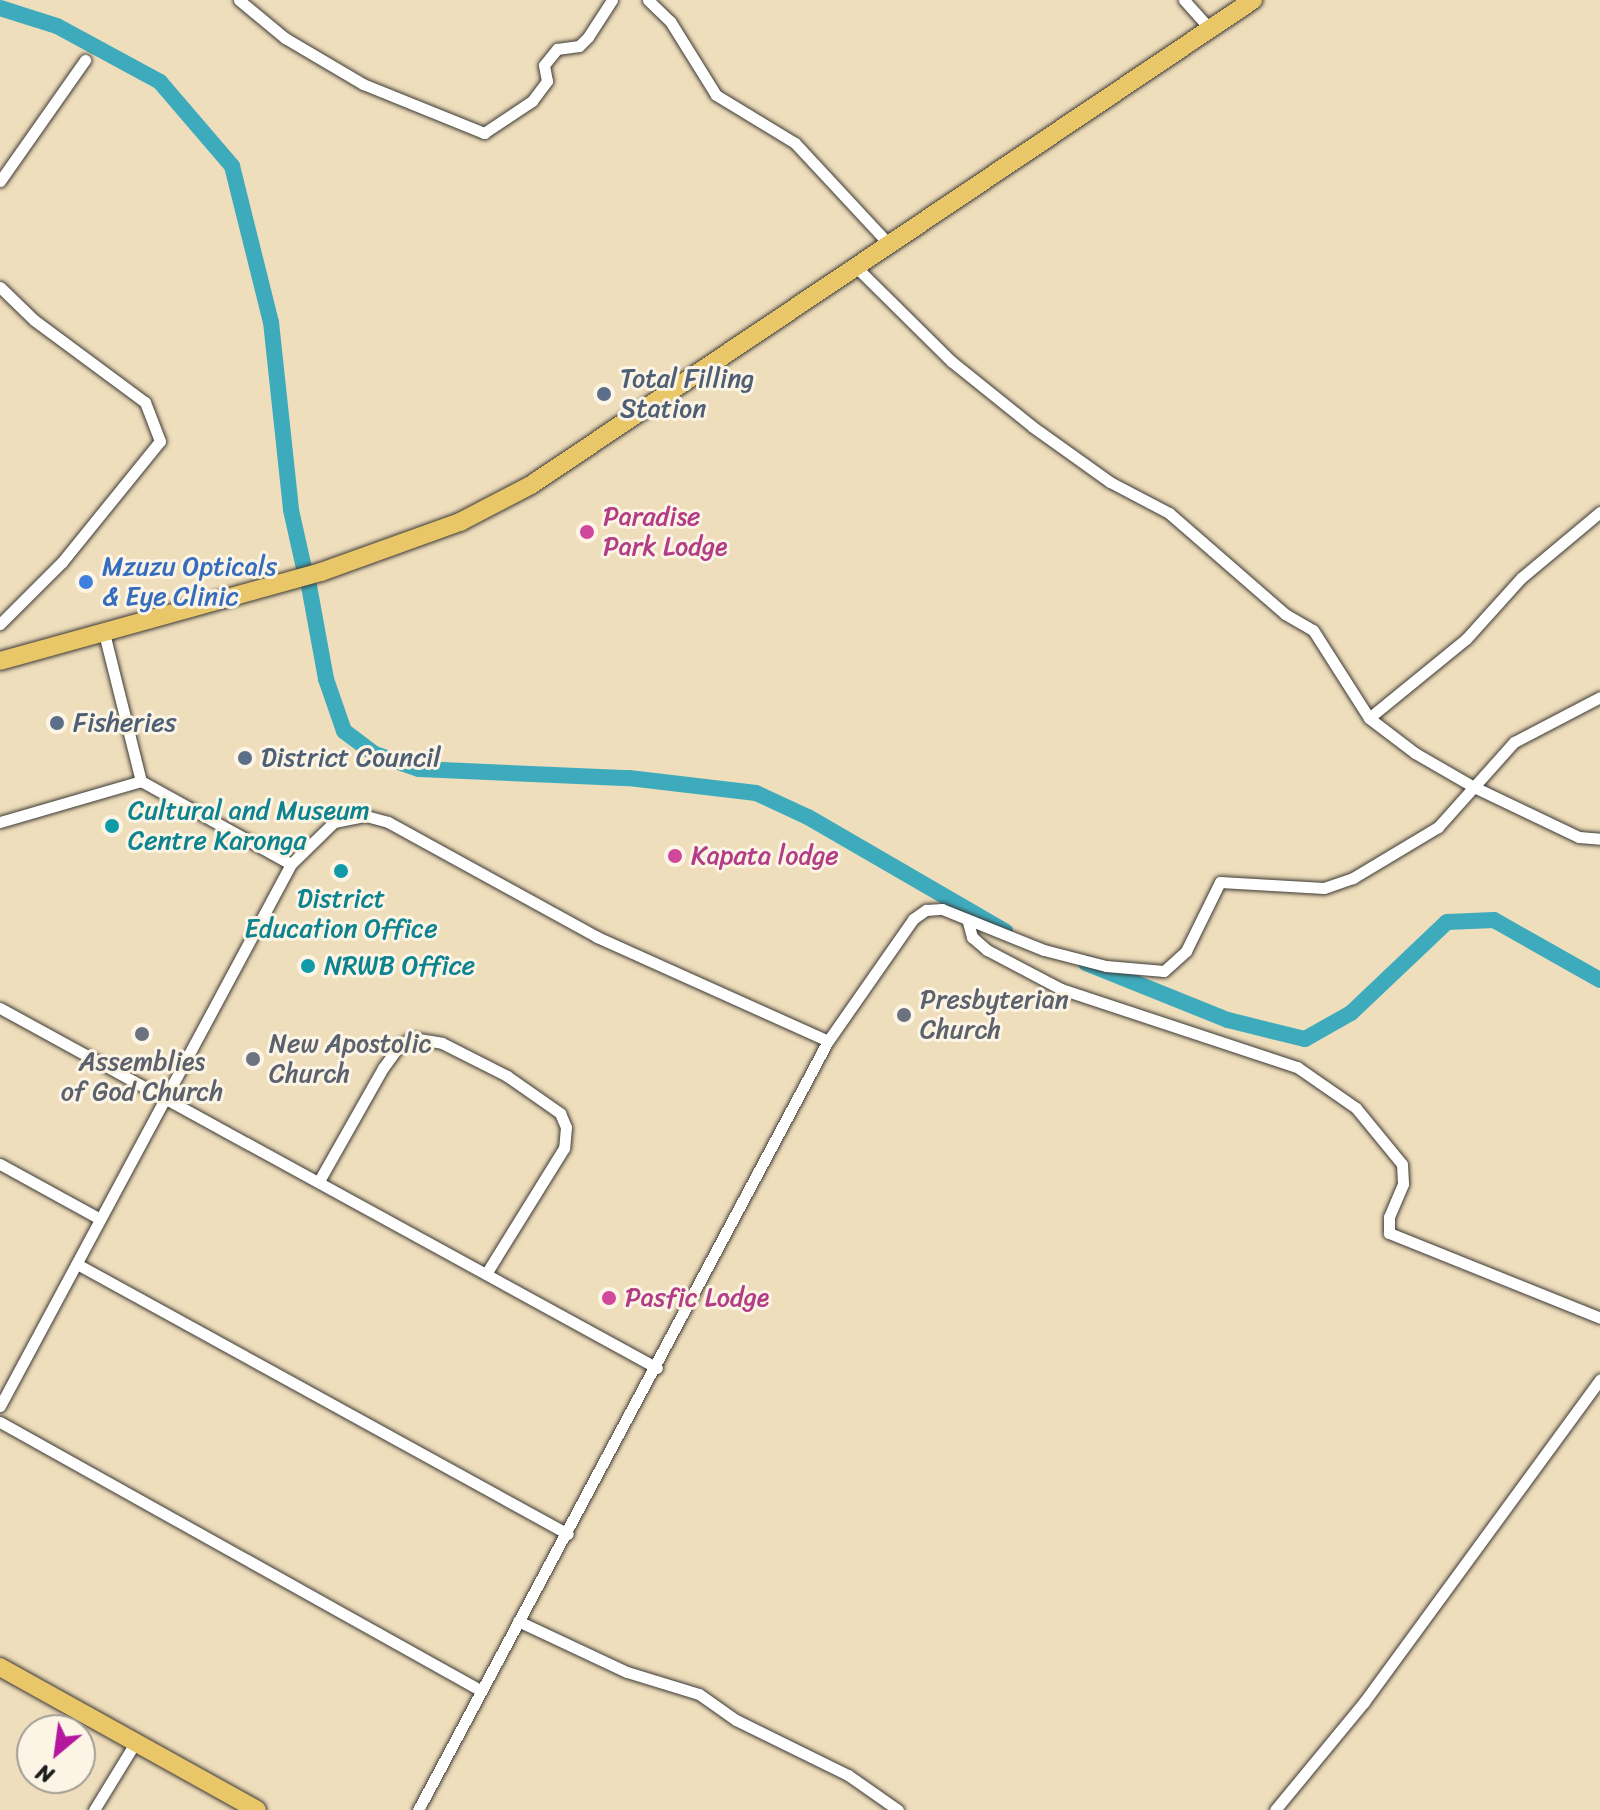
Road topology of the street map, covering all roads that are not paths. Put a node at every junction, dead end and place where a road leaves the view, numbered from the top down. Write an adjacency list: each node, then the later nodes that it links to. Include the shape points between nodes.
1 (239, 0): 2 (street, via 285,38 363,84 484,133 532,101 547,81 544,65 557,49 579,46)
2 (612, 0)
3 (648, 0): 9 (street, via 670,21 716,95 795,143)
4 (1184, 0): 6 (street)
5 (1253, 0): 6 (main road)
6 (1208, 27): 9 (main road)
7 (85, 60): 8 (street)
8 (0, 181)
9 (889, 244): 10 (main road)
10 (856, 267): 14 (main road, via 531,485 402,547); 17 (street, via 951,361 1033,427 1110,482 1169,513 1285,614 1313,630)
11 (0, 287): 13 (street, via 34,320 145,402 160,441 62,562)
12 (1600, 512): 17 (street, via 1521,578 1466,639)
13 (0, 624)
14 (104, 633): 15 (main road); 18 (street)
15 (0, 661)
16 (1600, 697): 19 (street, via 1514,742)
17 (1369, 718): 19 (street)
18 (141, 781): 20 (street); 22 (street)
19 (1474, 787): 21 (street, via 1579,837); 23 (street, via 1430,835 1337,885 1220,882 1186,951 1164,971 1106,966)
20 (0, 822)
21 (1600, 839)
22 (291, 864): 25 (street, via 334,822 366,816 388,822 597,937); 26 (street)
23 (968, 922): 25 (street, via 942,909 922,912); 32 (street, via 972,937 987,950 1061,989 1297,1067 1356,1108 1402,1164 1403,1184 1389,1217 1389,1233)
24 (0, 1008): 26 (street)
25 (828, 1041): 33 (street)
26 (165, 1099): 28 (street); 29 (street)
27 (0, 1164): 29 (street)
28 (319, 1181): 31 (street); 31 (street, via 400,1045 425,1037 507,1076 560,1113 566,1127 564,1148)
29 (100, 1219): 30 (street)
30 (77, 1264): 35 (street); 37 (street)
31 (486, 1274): 33 (street)
32 (1600, 1318)
33 (657, 1368): 37 (street)
34 (1600, 1379): 46 (street, via 1364,1702)
35 (0, 1406)
36 (0, 1422): 40 (street)
37 (568, 1534): 38 (street)
38 (518, 1621): 40 (street); 45 (street, via 627,1672 699,1694 736,1720 848,1775)
39 (0, 1667): 41 (main road)
40 (480, 1690): 44 (street)
41 (135, 1743): 42 (street); 43 (main road)
42 (94, 1810)
43 (257, 1810)
44 (418, 1810)
45 (898, 1810)
46 (1275, 1810)

